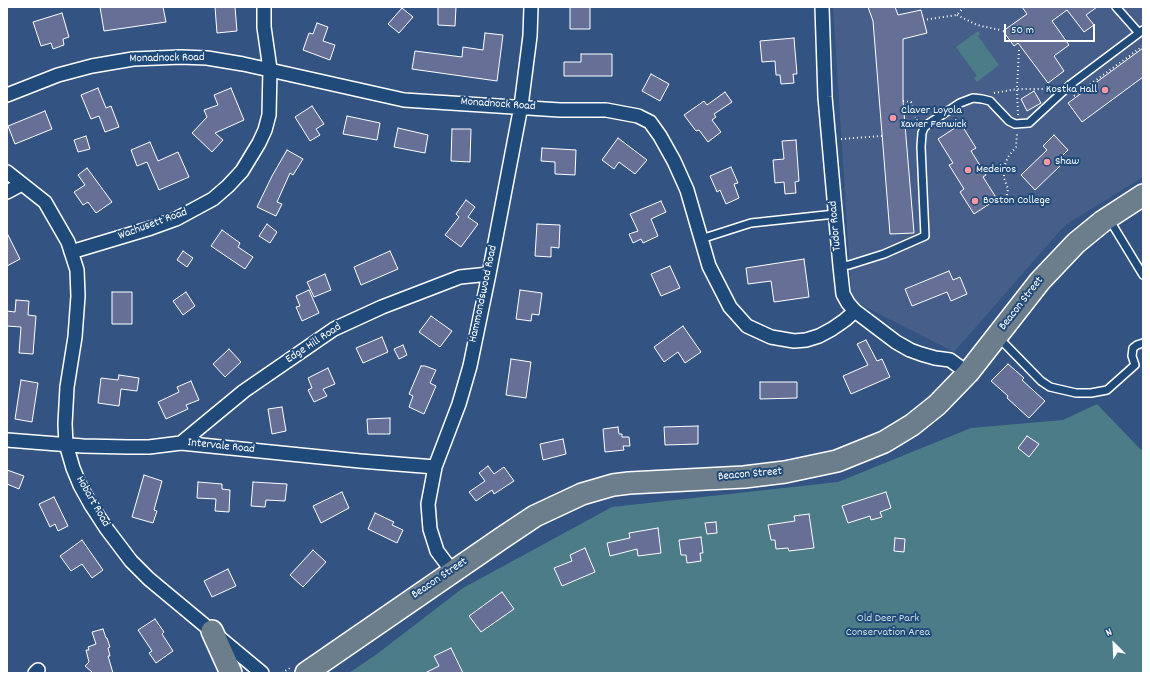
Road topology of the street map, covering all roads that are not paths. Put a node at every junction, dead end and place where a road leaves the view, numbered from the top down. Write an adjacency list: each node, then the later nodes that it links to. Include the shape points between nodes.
1 (264, 7): 6 (street, Wachusett Road)
2 (532, 7): 8 (street, Hammondswood Road)
3 (822, 7): 13 (street, Tudor Road, via 825,97)
4 (1116, 7): 5 (lane)
5 (1141, 31): 17 (lane, via 1071,84 1029,123 1015,124 990,101 973,98 960,103 928,124 922,133 921,147 925,236 884,254)
6 (270, 69): 7 (street, Monadnock Road, via 207,58 133,59 58,75); 8 (street, Monadnock Road, via 404,100); 16 (street, Wachusett Road, via 269,115 265,130 248,162 228,186 213,198 176,219)
7 (7, 95)
8 (521, 106): 15 (street, Monadnock Road, via 560,110 606,110 638,116 650,122 674,161 687,190); 18 (street, Hammondswood Road)
9 (7, 172): 10 (street, Hobart Road)
10 (22, 184): 11 (street); 16 (street, Hobart Road, via 45,202)
11 (7, 192)
12 (1143, 195): 14 (main road, Beacon Street)
13 (835, 214): 15 (lane, via 751,223); 17 (street, Tudor Road)
14 (1109, 218): 19 (lane); 21 (main road, Beacon Street, via 1085,235 1059,260)
15 (701, 239): 20 (street, Monadnock Road, via 709,266 730,307 751,328 772,337 794,341 806,340 832,329)
16 (71, 252): 26 (street, Hobart Road, via 77,270 78,296 65,406)
17 (840, 266): 20 (street, Tudor Road, via 843,294)
18 (489, 274): 25 (street, Edge Hill Road, via 460,277 382,307 334,329 244,391); 27 (street, Hammondswood Road, via 470,366 459,404)
19 (1143, 275)
20 (855, 311): 23 (street, Tudor Road, via 910,350 950,360)
21 (997, 336): 22 (lane, via 1041,381 1050,387 1076,393 1107,390 1135,365 1133,348); 23 (main road, Beacon Street)
22 (1143, 343)
23 (968, 373): 28 (main road, Beacon Street, via 938,405 912,425 884,442 843,459 820,466 744,477 629,483 597,489 536,516)
24 (7, 440): 26 (street, Intervale Road)
25 (181, 443): 26 (street, Intervale Road, via 149,447); 27 (street, Intervale Road)
26 (66, 444): 29 (street, Hobart Road, via 73,468 91,505 123,551 149,579)
27 (435, 467): 28 (street, Hammondswood Road, via 428,504 430,529 437,551)
28 (452, 571): 30 (main road, Beacon Street)
29 (212, 631): 31 (main road); 32 (street, Hobart Road)
30 (340, 649): 33 (main road, Beacon Street); 34 (main road)
31 (231, 673)
32 (262, 673)
33 (306, 673)
34 (334, 673)

